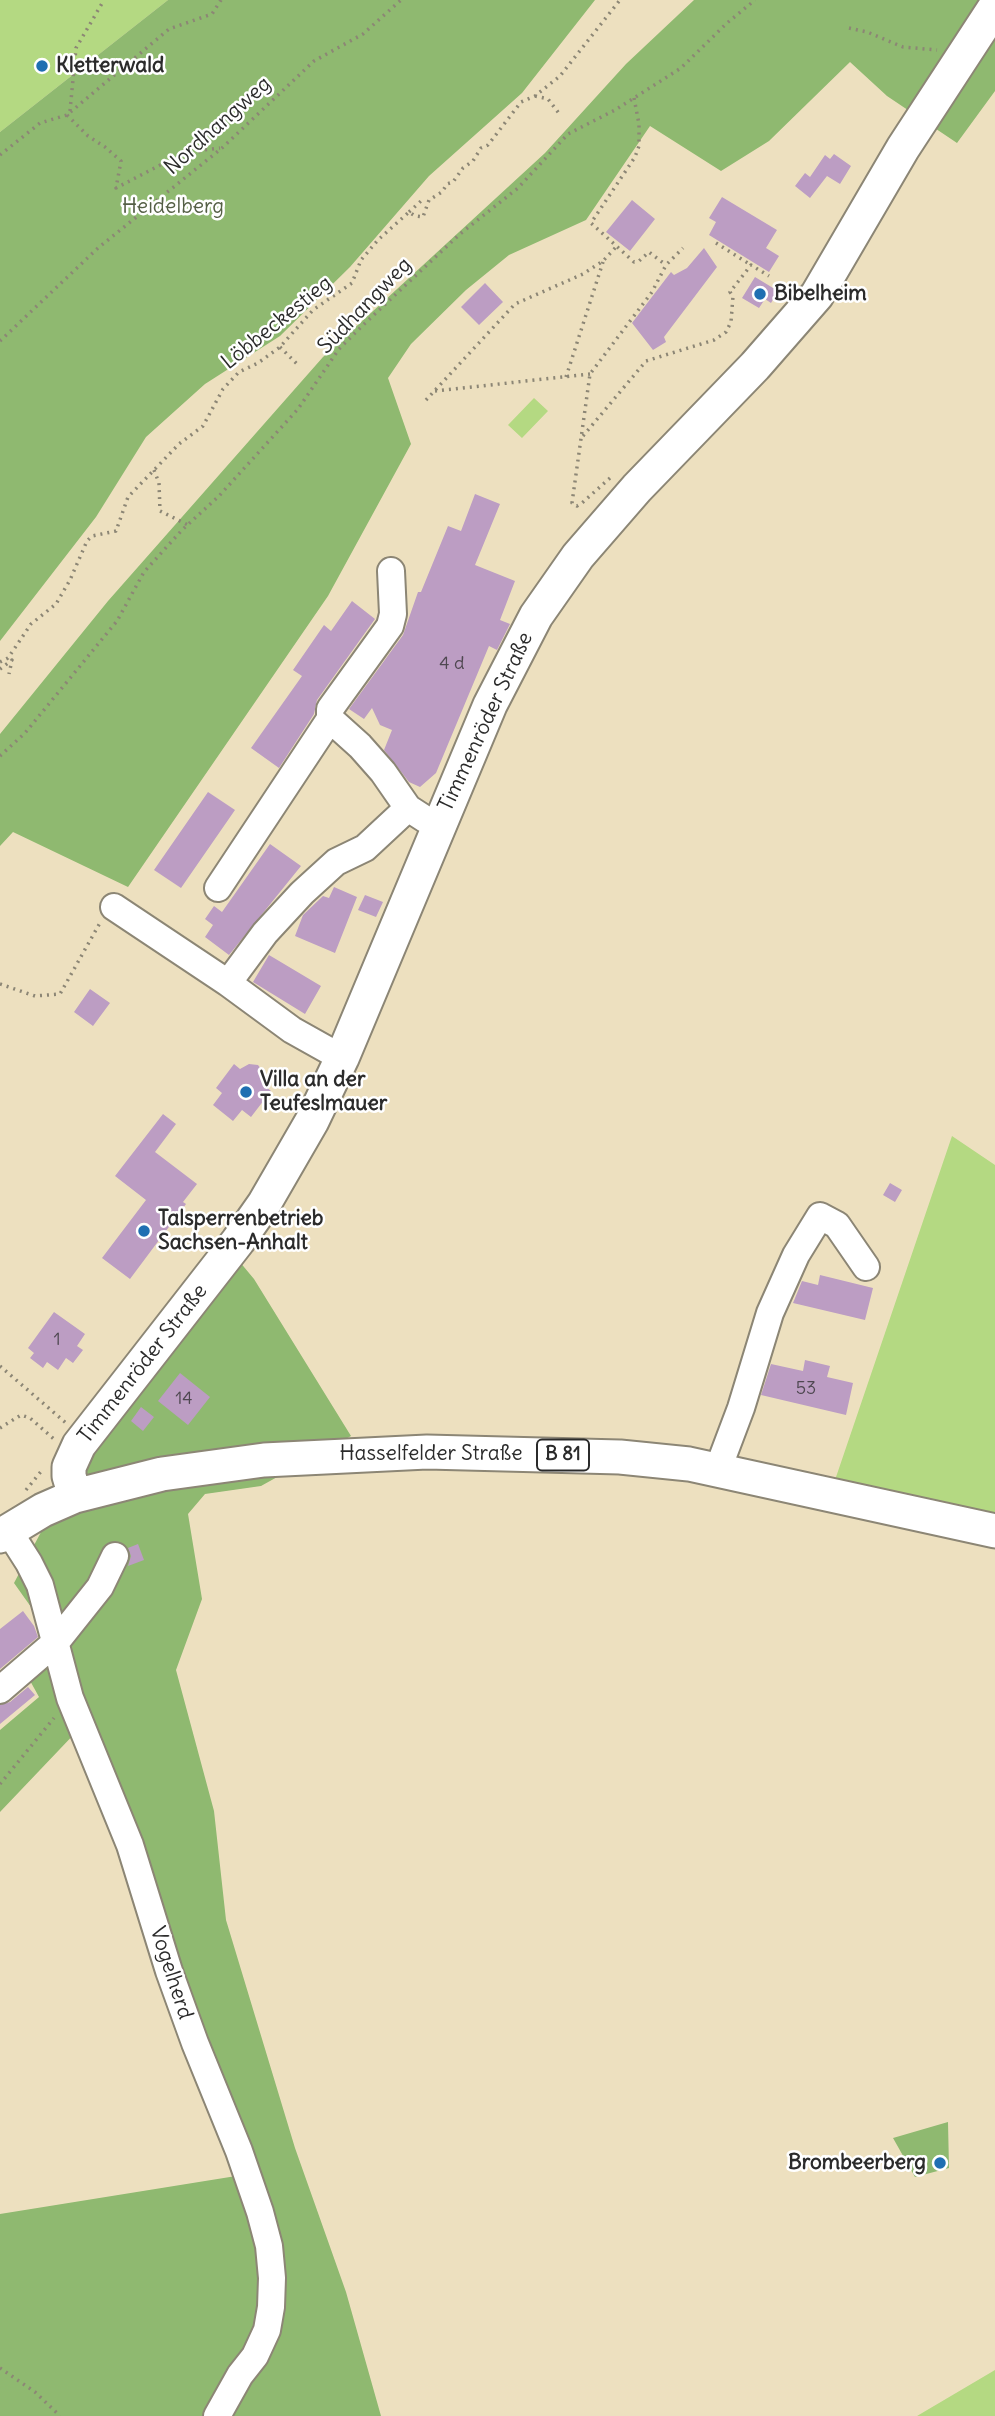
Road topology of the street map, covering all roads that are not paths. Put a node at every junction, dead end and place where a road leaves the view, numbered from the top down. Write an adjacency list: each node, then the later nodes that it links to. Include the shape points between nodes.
1 (995, 7): 5 (main road, Timmenröder Straße, via 903,148 817,295 638,488 554,589 505,671)
2 (391, 571): 3 (street, via 390,626 330,709)
3 (330, 719): 4 (street, via 383,772); 6 (street)
4 (408, 808): 5 (street); 8 (street, via 365,848 335,862 302,893)
5 (439, 825): 9 (main road, Timmenröder Straße)
6 (218, 888)
7 (114, 906): 8 (street)
8 (228, 983): 9 (street, via 292,1030)
9 (342, 1058): 12 (main road, Timmenröder Straße, via 264,1204 210,1279 80,1433 69,1467)
10 (866, 1267): 11 (street, via 837,1225 820,1216 770,1313)
11 (718, 1469): 12 (main road, Hasselfelder Straße / B 81, via 620,1457 366,1453 200,1467); 13 (main road, Hasselfelder Straße / B 81)
12 (75, 1496): 14 (main road, Hasselfelder Straße / B 81)
13 (995, 1531)
14 (4, 1533): 16 (street, Vogelherd, via 40,1585)
15 (115, 1556): 16 (street, via 100,1587)
16 (57, 1641): 17 (street); 18 (street, Vogelherd, via 70,1698 130,1845 178,1995 239,2151 269,2246 272,2278 267,2330)
17 (0, 1690)
18 (217, 2416)

